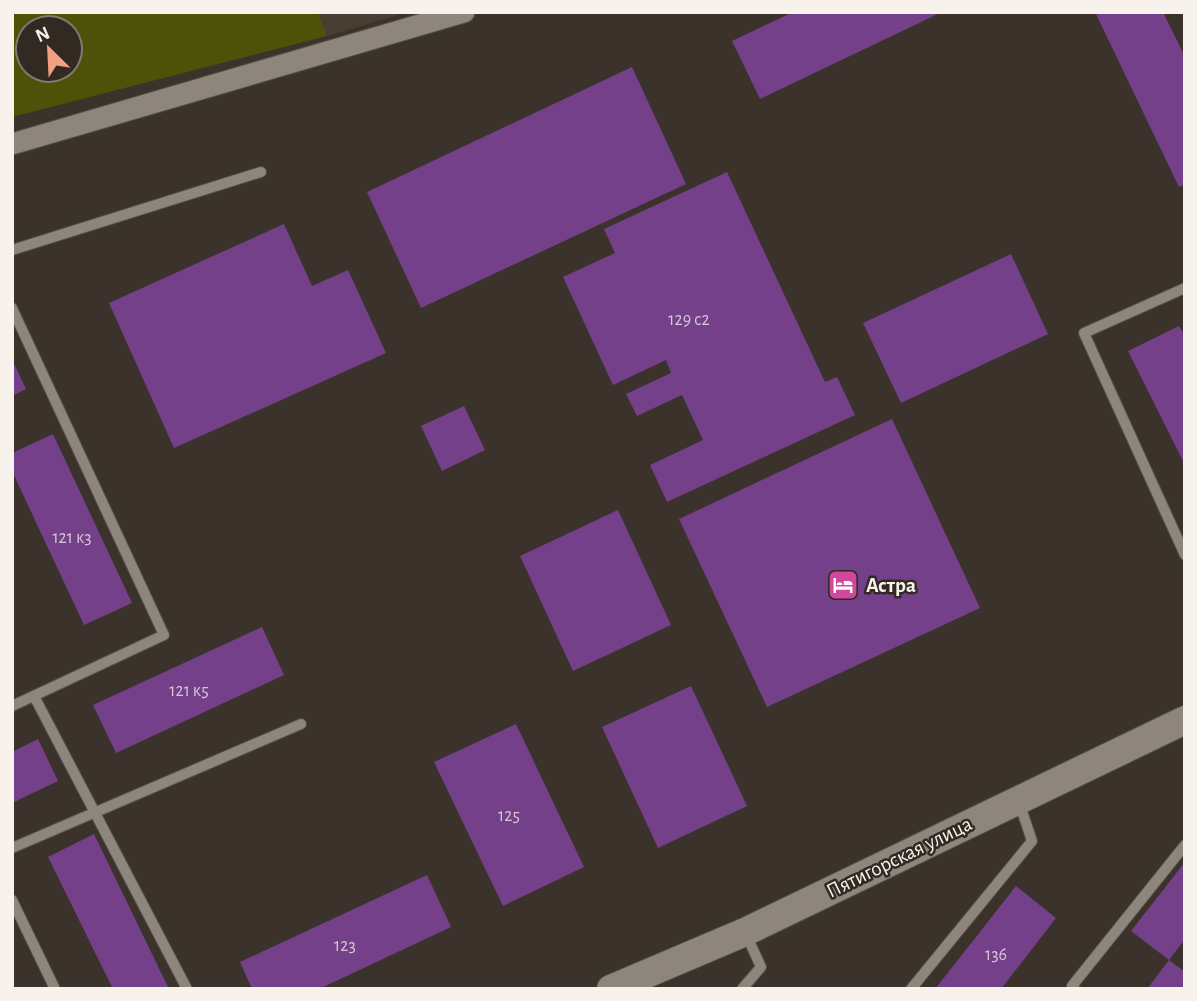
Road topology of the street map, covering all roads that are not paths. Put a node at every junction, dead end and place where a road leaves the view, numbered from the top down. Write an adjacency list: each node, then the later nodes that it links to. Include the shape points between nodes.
1 (464, 12): 2 (street)
2 (12, 144)
3 (261, 172): 4 (lane)
4 (12, 250)
5 (1185, 288): 7 (lane, via 1084,334)
6 (12, 308): 8 (lane, via 164,635)
7 (1185, 555)
8 (34, 696): 9 (lane); 13 (lane)
9 (12, 706)
10 (1185, 720): 12 (main road, Пятигорская улица)
11 (301, 724): 13 (lane)
12 (1019, 800): 17 (main road, Пятигорская улица); 22 (lane, via 1032,841)
13 (94, 811): 15 (lane); 19 (lane)
14 (1185, 845): 23 (lane, via 1072,986)
15 (12, 848)
16 (12, 900): 18 (lane)
17 (745, 932): 20 (main road, Пятигорская улица); 21 (lane, via 761,967)
18 (55, 989)
19 (187, 989)
20 (611, 989)
21 (742, 989)
22 (911, 989)
23 (1075, 989)

